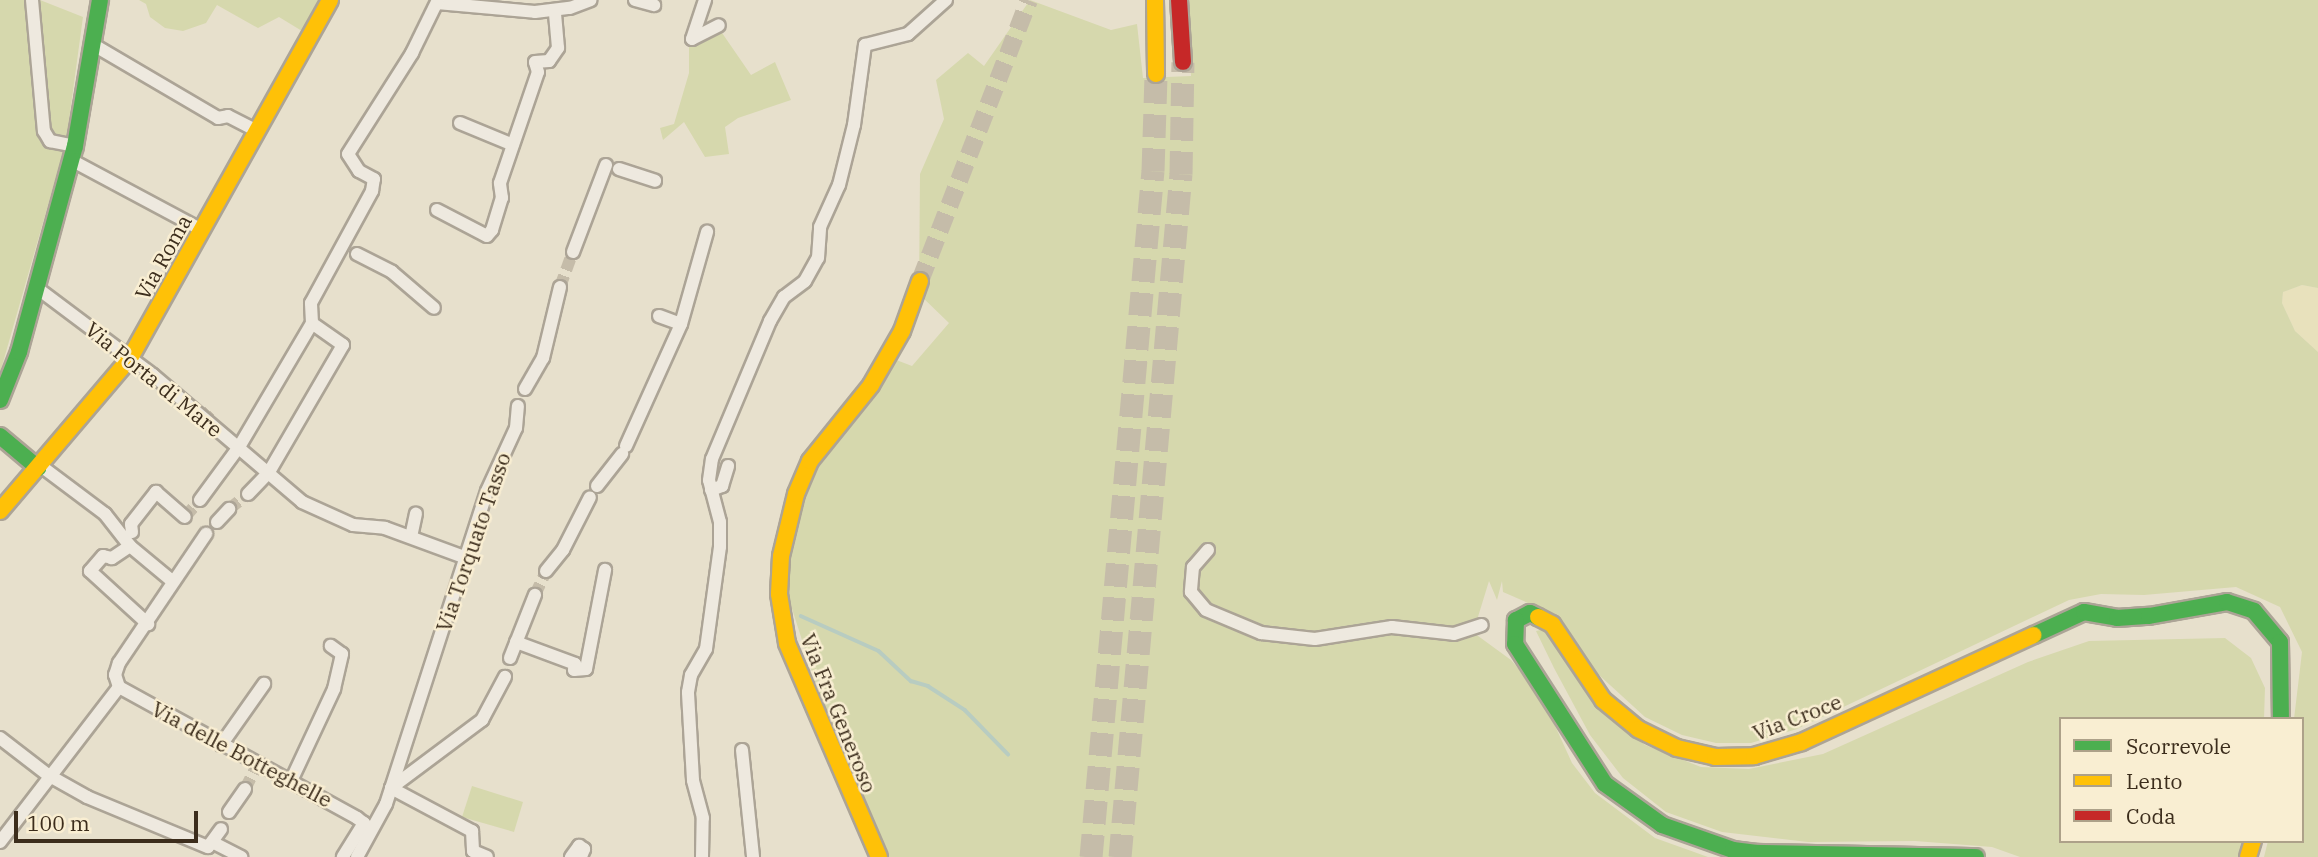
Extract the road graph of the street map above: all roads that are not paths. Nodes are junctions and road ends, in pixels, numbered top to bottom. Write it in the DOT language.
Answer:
graph roads {
  1 [pos="32,0"];
  2 [pos="100,0"];
  3 [pos="330,0"];
  4 [pos="591,0"];
  5 [pos="635,0"];
  6 [pos="705,0"];
  7 [pos="946,0"];
  8 [pos="1155,0"];
  9 [pos="1179,0"];
  10 [pos="437,2"];
  11 [pos="654,5"];
  12 [pos="555,10"];
  13 [pos="719,25"];
  14 [pos="92,44"];
  15 [pos="1182,62"];
  16 [pos="1156,74"];
  17 [pos="460,122"];
  18 [pos="256,130"];
  19 [pos="513,145"];
  20 [pos="73,153"];
  21 [pos="654,181"];
  22 [pos="437,209"];
  23 [pos="202,230"];
  24 [pos="707,232"];
  25 [pos="573,251"];
  26 [pos="358,254"];
  27 [pos="920,281"];
  28 [pos="561,287"];
  29 [pos="37,288"];
  30 [pos="434,307"];
  31 [pos="659,316"];
  32 [pos="312,323"];
  33 [pos="681,324"];
  34 [pos="130,358"];
  35 [pos="525,389"];
  36 [pos="0,400"];
  37 [pos="518,407"];
  38 [pos="0,436"];
  39 [pos="240,447"];
  40 [pos="728,466"];
  41 [pos="39,467"];
  42 [pos="270,472"];
  43 [pos="711,490"];
  44 [pos="248,494"];
  45 [pos="200,500"];
  46 [pos="229,509"];
  47 [pos="0,511"];
  48 [pos="416,514"];
  49 [pos="185,517"];
  50 [pos="217,522"];
  51 [pos="127,531"];
  52 [pos="206,534"];
  53 [pos="411,537"];
  54 [pos="145,538"];
  55 [pos="130,546"];
  56 [pos="1208,550"];
  57 [pos="464,557"];
  58 [pos="605,570"];
  59 [pos="546,571"];
  60 [pos="172,581"];
  61 [pos="536,595"];
  62 [pos="148,624"];
  63 [pos="1482,625"];
  64 [pos="516,642"];
  65 [pos="331,646"];
  66 [pos="510,658"];
  67 [pos="505,677"];
  68 [pos="264,684"];
  69 [pos="118,687"];
  70 [pos="2281,717"];
  71 [pos="0,738"];
  72 [pos="221,745"];
  73 [pos="742,750"];
  74 [pos="48,775"];
  75 [pos="291,781"];
  76 [pos="391,788"];
  77 [pos="245,789"];
  78 [pos="748,803"];
  79 [pos="229,812"];
  80 [pos="221,829"];
  81 [pos="0,842"];
  82 [pos="760,843"];
  83 [pos="209,845"];
  84 [pos="583,854"];
  85 [pos="349,855"];
  86 [pos="198,857"];
  87 [pos="241,857"];
  88 [pos="487,857"];
  89 [pos="571,857"];
  90 [pos="702,857"];
  91 [pos="753,857"];
  92 [pos="878,857"];
  93 [pos="1976,857"];
  1 -- 20 [label="street"];
  2 -- 14 [label="main road"];
  3 -- 18 [label="main road, Via Roma"];
  4 -- 12 [label="street"];
  5 -- 11 [label="street"];
  6 -- 13 [label="street"];
  7 -- 43 [label="street"];
  8 -- 16 [label="main road"];
  9 -- 15 [label="main road"];
  10 -- 12 [label="street"];
  10 -- 32 [label="street"];
  12 -- 19 [label="street"];
  14 -- 18 [label="street"];
  14 -- 20 [label="main road"];
  17 -- 19 [label="street"];
  18 -- 23 [label="main road, Via Roma"];
  19 -- 22 [label="street"];
  20 -- 23 [label="street"];
  20 -- 29 [label="main road"];
  21 -- 25 [label="street"];
  23 -- 34 [label="main road, Via Roma"];
  24 -- 33 [label="street"];
  26 -- 30 [label="street"];
  27 -- 92 [label="main road, Via Fra Generoso"];
  28 -- 35 [label="street"];
  29 -- 34 [label="street, Via Porta di Mare"];
  29 -- 36 [label="main road"];
  31 -- 33 [label="street"];
  32 -- 39 [label="street"];
  32 -- 42 [label="street"];
  33 -- 59 [label="street"];
  34 -- 39 [label="street, Via Porta di Mare"];
  34 -- 41 [label="main road, Via Roma"];
  37 -- 57 [label="street, Via Torquato Tasso"];
  38 -- 41 [label="main road"];
  39 -- 42 [label="street, Via Porta di Mare"];
  39 -- 45 [label="street"];
  40 -- 43 [label="street"];
  41 -- 47 [label="main road, Via Roma"];
  41 -- 51 [label="street"];
  42 -- 44 [label="street"];
  42 -- 53 [label="street, Via Porta di Mare"];
  43 -- 90 [label="street"];
  46 -- 50 [label="street"];
  48 -- 53 [label="street"];
  49 -- 51 [label="street"];
  51 -- 54 [label="street"];
  51 -- 55 [label="street"];
  52 -- 60 [label="street"];
  53 -- 57 [label="street, Via Porta di Mare"];
  55 -- 60 [label="street"];
  55 -- 62 [label="street"];
  56 -- 63 [label="street"];
  57 -- 76 [label="street, Via Torquato Tasso"];
  58 -- 64 [label="street"];
  60 -- 62 [label="street"];
  61 -- 64 [label="street"];
  62 -- 69 [label="street"];
  64 -- 66 [label="street"];
  65 -- 75 [label="street"];
  67 -- 76 [label="street"];
  68 -- 72 [label="street"];
  69 -- 72 [label="street, Via delle Botteghelle"];
  69 -- 74 [label="street"];
  70 -- 93 [label="main road, Via Croce"];
  71 -- 74 [label="street"];
  72 -- 75 [label="street, Via delle Botteghelle"];
  73 -- 78 [label="street"];
  74 -- 81 [label="street"];
  74 -- 83 [label="street"];
  75 -- 85 [label="street, Via delle Botteghelle"];
  76 -- 85 [label="street, Via Torquato Tasso"];
  76 -- 88 [label="street"];
  77 -- 79 [label="street"];
  78 -- 82 [label="street"];
  78 -- 91 [label="street"];
  80 -- 83 [label="street"];
  83 -- 86 [label="street"];
  83 -- 87 [label="street"];
  84 -- 89 [label="street"];
}
